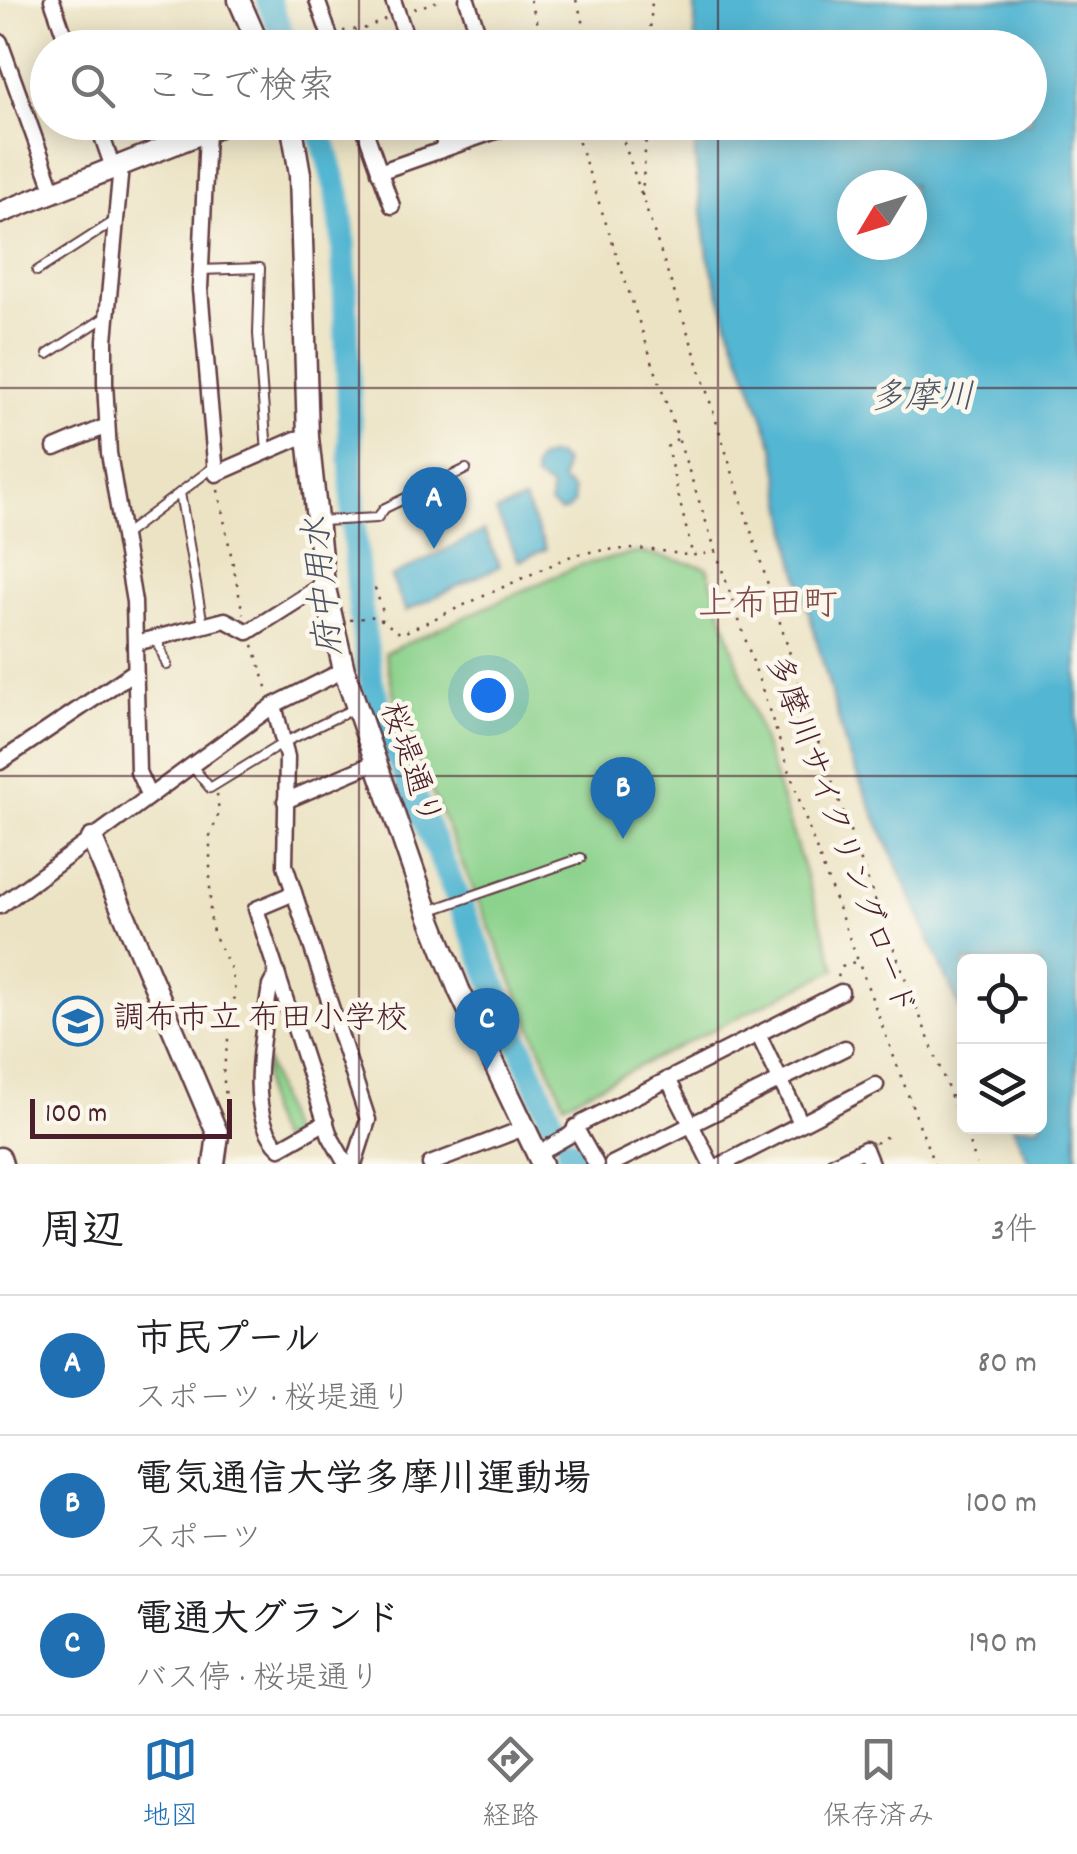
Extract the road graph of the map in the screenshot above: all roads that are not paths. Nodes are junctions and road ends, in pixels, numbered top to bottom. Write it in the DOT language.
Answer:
graph roads {
  1 [pos="52,0"];
  2 [pos="239,0"];
  3 [pos="317,0"];
  4 [pos="393,0"];
  5 [pos="467,0"];
  6 [pos="63,30"];
  7 [pos="252,30"];
  8 [pos="324,30"];
  9 [pos="404,30"];
  10 [pos="478,30"];
  11 [pos="0,42"];
  12 [pos="30,125"];
  13 [pos="35,140"];
  14 [pos="105,140"];
  15 [pos="186,140"];
  16 [pos="207,140"];
  17 [pos="294,140"];
  18 [pos="368,140"];
  19 [pos="443,140"];
  20 [pos="469,140"];
  21 [pos="446,148"];
  22 [pos="117,167"];
  23 [pos="380,172"];
  24 [pos="54,192"];
  25 [pos="392,206"];
  26 [pos="0,213"];
  27 [pos="118,219"];
  28 [pos="200,270"];
  29 [pos="37,271"];
  30 [pos="108,316"];
  31 [pos="48,354"];
  32 [pos="107,426"];
  33 [pos="308,437"];
  34 [pos="56,448"];
  35 [pos="267,452"];
  36 [pos="466,469"];
  37 [pos="215,470"];
  38 [pos="180,493"];
  39 [pos="317,521"];
  40 [pos="124,535"];
  41 [pos="324,584"];
  42 [pos="204,625"];
  43 [pos="156,637"];
  44 [pos="136,642"];
  45 [pos="167,665"];
  46 [pos="136,670"];
  47 [pos="344,670"];
  48 [pos="274,706"];
  49 [pos="356,708"];
  50 [pos="284,742"];
  51 [pos="0,762"];
  52 [pos="374,763"];
  53 [pos="191,765"];
  54 [pos="148,794"];
  55 [pos="285,800"];
  56 [pos="92,839"];
  57 [pos="581,858"];
  58 [pos="294,892"];
  59 [pos="0,906"];
  60 [pos="428,912"];
  61 [pos="277,974"];
  62 [pos="841,992"];
  63 [pos="758,1034"];
  64 [pos="844,1048"];
  65 [pos="668,1079"];
  66 [pos="781,1080"];
  67 [pos="876,1085"];
  68 [pos="326,1122"];
  69 [pos="802,1123"];
  70 [pos="690,1124"];
  71 [pos="574,1127"];
  72 [pos="524,1128"];
  73 [pos="539,1159"];
  74 [pos="214,1164"];
  75 [pos="346,1164"];
  76 [pos="354,1164"];
  77 [pos="430,1164"];
  78 [pos="596,1164"];
  79 [pos="612,1164"];
  80 [pos="711,1164"];
  81 [pos="723,1164"];
  82 [pos="834,1164"];
  83 [pos="871,1164"];
  1 -- 6 [label="street"];
  2 -- 7 [label="street"];
  3 -- 8 [label="street"];
  4 -- 9 [label="street"];
  5 -- 10 [label="street"];
  11 -- 12 [label="street"];
  13 -- 24 [label="street"];
  14 -- 22 [label="street"];
  15 -- 22 [label="street"];
  16 -- 28 [label="street"];
  17 -- 33 [label="street, 桜堤通り"];
  18 -- 23 [label="street"];
  19 -- 21 [label="street"];
  20 -- 21 [label="street"];
  21 -- 23 [label="street"];
  22 -- 24 [label="street"];
  22 -- 27 [label="street"];
  23 -- 25 [label="street"];
  24 -- 26 [label="street"];
  27 -- 29 [label="lane"];
  27 -- 30 [label="street"];
  28 -- 35 [label="lane"];
  28 -- 37 [label="street"];
  30 -- 31 [label="lane"];
  30 -- 32 [label="street"];
  32 -- 34 [label="street"];
  32 -- 40 [label="street"];
  33 -- 35 [label="street"];
  33 -- 39 [label="street, 桜堤通り"];
  35 -- 37 [label="street"];
  36 -- 39 [label="lane"];
  37 -- 38 [label="lane"];
  38 -- 40 [label="lane"];
  38 -- 42 [label="lane"];
  39 -- 41 [label="street, 桜堤通り"];
  40 -- 44 [label="street"];
  41 -- 42 [label="street"];
  41 -- 47 [label="street, 桜堤通り"];
  42 -- 43 [label="street"];
  43 -- 44 [label="street"];
  43 -- 45 [label="lane"];
  44 -- 46 [label="street"];
  46 -- 51 [label="street"];
  46 -- 54 [label="street"];
  47 -- 48 [label="street"];
  47 -- 49 [label="street, 桜堤通り"];
  48 -- 50 [label="street"];
  48 -- 53 [label="street"];
  49 -- 50 [label="lane"];
  49 -- 52 [label="street, 桜堤通り"];
  50 -- 53 [label="lane"];
  50 -- 55 [label="street"];
  52 -- 55 [label="street"];
  52 -- 60 [label="street, 桜堤通り"];
  53 -- 54 [label="street"];
  54 -- 56 [label="street"];
  55 -- 58 [label="street"];
  56 -- 59 [label="street"];
  56 -- 74 [label="street"];
  57 -- 60 [label="lane"];
  58 -- 61 [label="street"];
  58 -- 76 [label="street"];
  60 -- 72 [label="street, 桜堤通り"];
  61 -- 68 [label="street"];
  61 -- 68 [label="street"];
  62 -- 63 [label="street"];
  63 -- 65 [label="street"];
  63 -- 66 [label="street"];
  64 -- 66 [label="street"];
  65 -- 70 [label="street"];
  65 -- 71 [label="street"];
  66 -- 69 [label="street"];
  66 -- 70 [label="street"];
  67 -- 69 [label="street"];
  68 -- 75 [label="street"];
  69 -- 81 [label="street"];
  70 -- 79 [label="street"];
  70 -- 80 [label="street"];
  71 -- 73 [label="street"];
  71 -- 78 [label="street"];
  72 -- 73 [label="street, 桜堤通り"];
  72 -- 77 [label="street"];
  82 -- 83 [label="street"];
}
